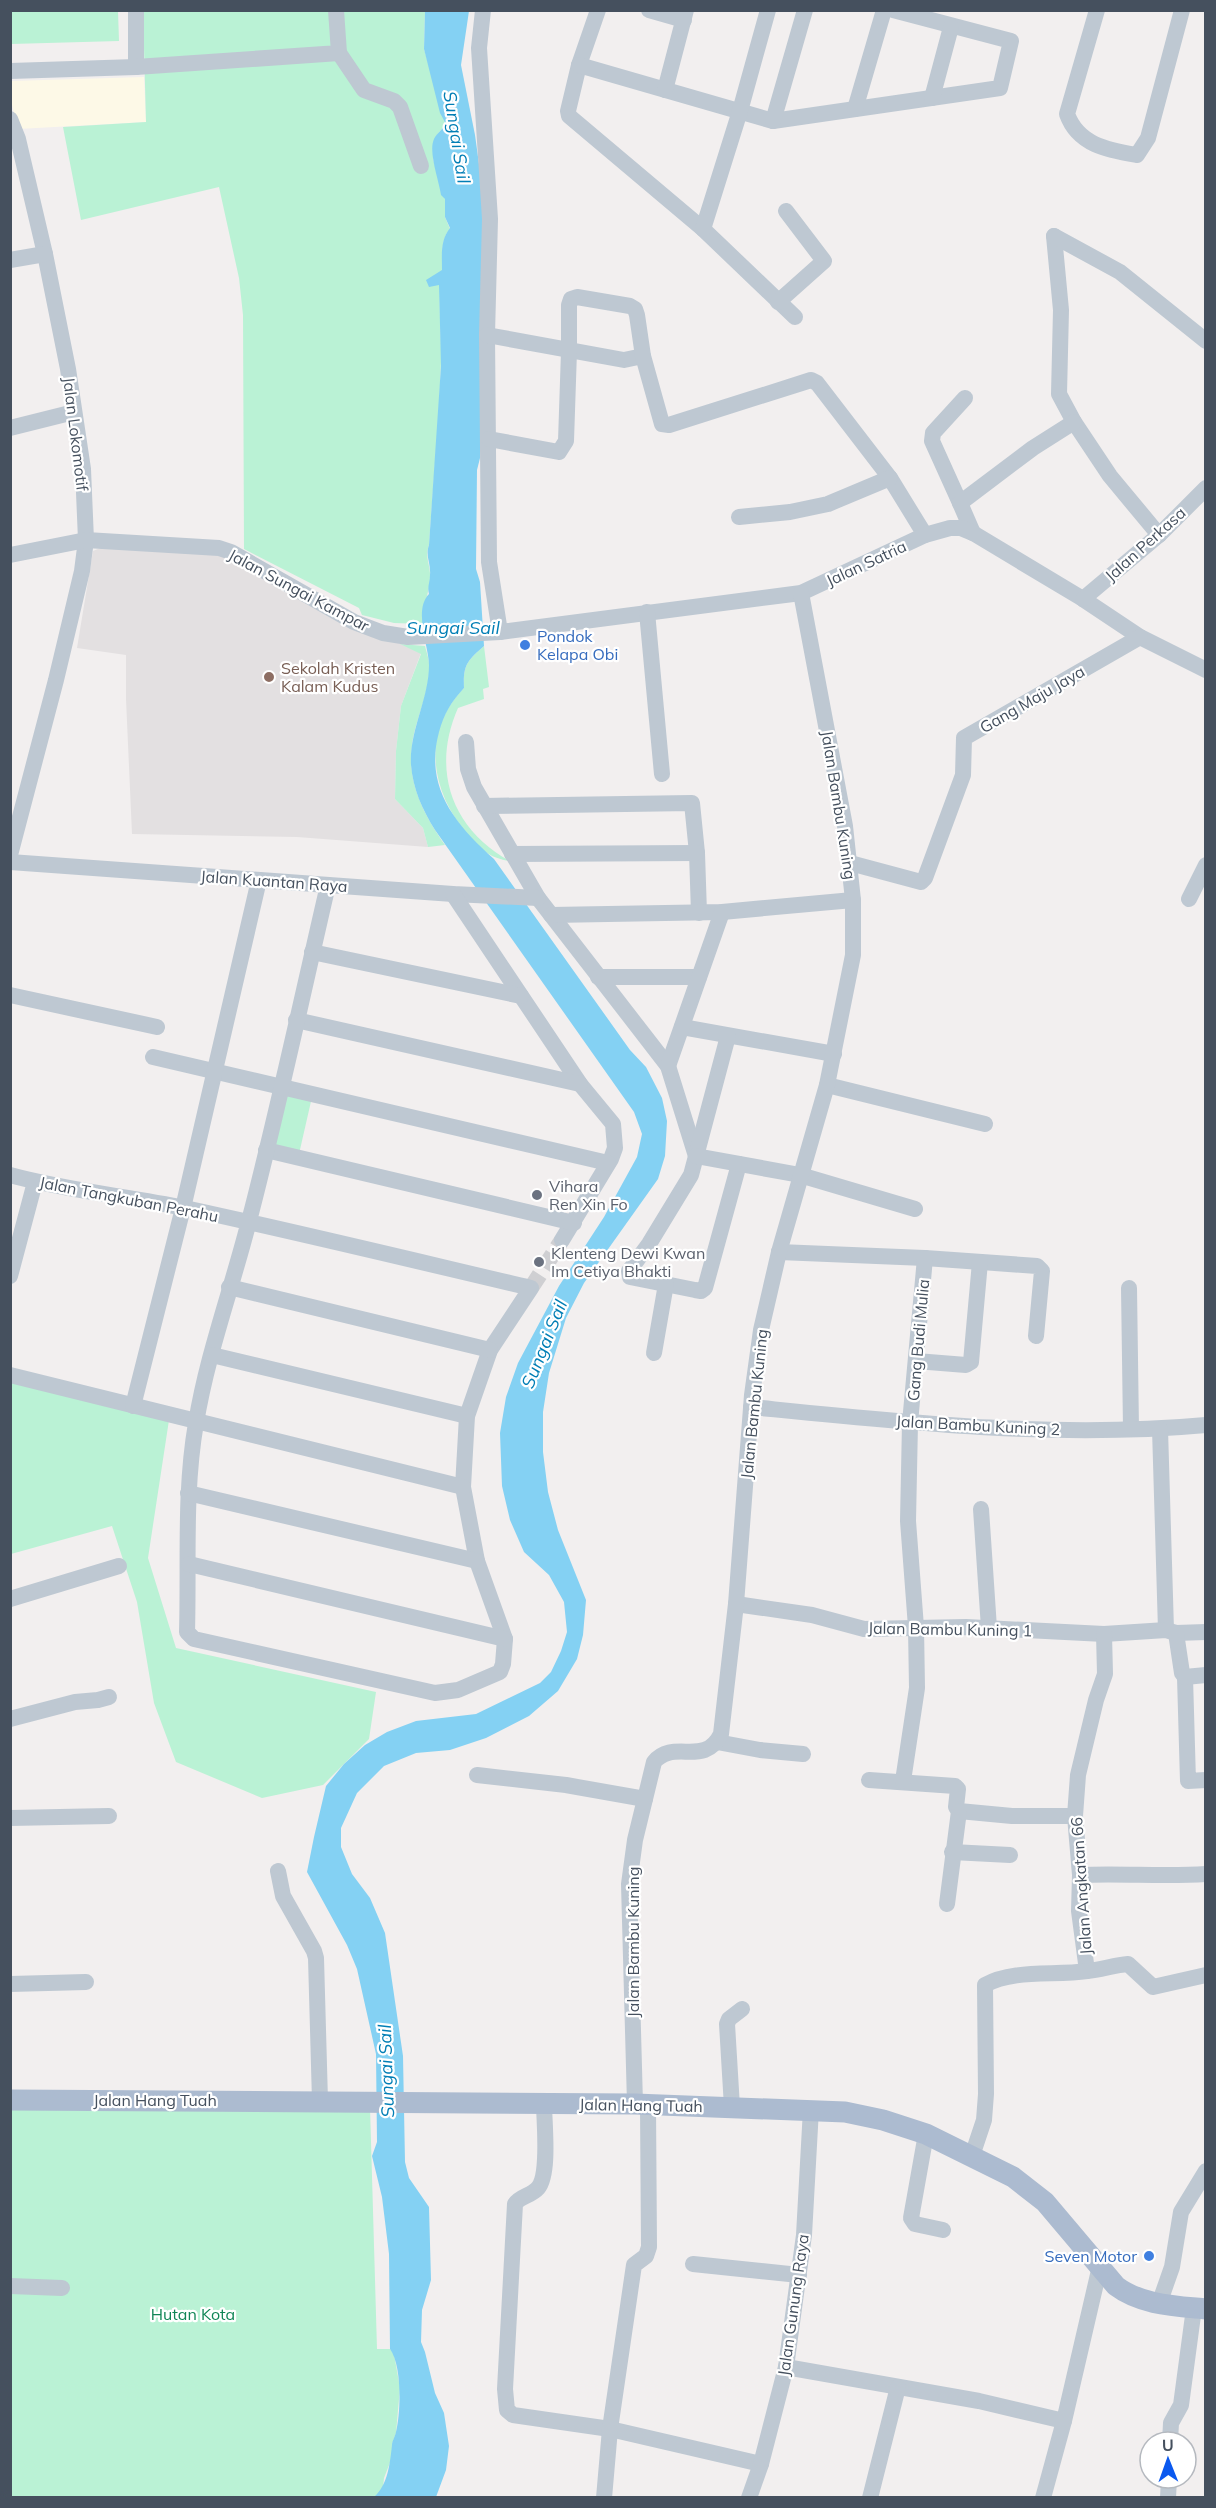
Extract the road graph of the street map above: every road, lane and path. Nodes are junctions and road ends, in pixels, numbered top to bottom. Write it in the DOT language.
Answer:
graph roads {
  1 [pos="136,10"];
  2 [pos="336,10"];
  3 [pos="483,10"];
  4 [pos="598,10"];
  5 [pos="649,10"];
  6 [pos="768,10"];
  7 [pos="805,10"];
  8 [pos="884,10"];
  9 [pos="893,10"];
  10 [pos="1097,10"];
  11 [pos="1182,10"];
  12 [pos="685,15"];
  13 [pos="951,27"];
  14 [pos="339,53"];
  15 [pos="579,65"];
  16 [pos="136,67"];
  17 [pos="10,71"];
  18 [pos="665,90"];
  19 [pos="932,98"];
  20 [pos="855,109"];
  21 [pos="740,111"];
  22 [pos="10,119"];
  23 [pos="773,121"];
  24 [pos="421,166"];
  25 [pos="786,211"];
  26 [pos="703,229"];
  27 [pos="45,254"];
  28 [pos="10,260"];
  29 [pos="778,302"];
  30 [pos="795,317"];
  31 [pos="487,335"];
  32 [pos="1206,341"];
  33 [pos="569,351"];
  34 [pos="643,356"];
  35 [pos="965,398"];
  36 [pos="74,412"];
  37 [pos="1074,422"];
  38 [pos="10,428"];
  39 [pos="489,439"];
  40 [pos="890,478"];
  41 [pos="1206,488"];
  42 [pos="960,503"];
  43 [pos="739,517"];
  44 [pos="973,532"];
  45 [pos="925,535"];
  46 [pos="1159,535"];
  47 [pos="86,540"];
  48 [pos="10,555"];
  49 [pos="801,593"];
  50 [pos="1083,599"];
  51 [pos="647,612"];
  52 [pos="495,632"];
  53 [pos="1140,637"];
  54 [pos="1206,670"];
  55 [pos="466,742"];
  56 [pos="662,774"];
  57 [pos="484,806"];
  58 [pos="697,853"];
  59 [pos="512,854"];
  60 [pos="10,855"];
  61 [pos="10,862"];
  62 [pos="850,863"];
  63 [pos="1206,865"];
  64 [pos="259,880"];
  65 [pos="328,885"];
  66 [pos="453,894"];
  67 [pos="534,898"];
  68 [pos="1189,899"];
  69 [pos="853,900"];
  70 [pos="722,912"];
  71 [pos="699,913"];
  72 [pos="551,915"];
  73 [pos="312,952"];
  74 [pos="598,977"];
  75 [pos="699,977"];
  76 [pos="10,995"];
  77 [pos="521,996"];
  78 [pos="296,1020"];
  79 [pos="157,1027"];
  80 [pos="682,1027"];
  81 [pos="728,1036"];
  82 [pos="834,1054"];
  83 [pos="153,1057"];
  84 [pos="668,1066"];
  85 [pos="215,1071"];
  86 [pos="580,1084"];
  87 [pos="827,1085"];
  88 [pos="281,1087"];
  89 [pos="985,1124"];
  90 [pos="266,1150"];
  91 [pos="696,1156"];
  92 [pos="608,1163"];
  93 [pos="739,1164"];
  94 [pos="10,1175"];
  95 [pos="800,1175"];
  96 [pos="35,1182"];
  97 [pos="183,1208"];
  98 [pos="915,1209"];
  99 [pos="249,1222"];
  100 [pos="574,1223"];
  101 [pos="562,1240"];
  102 [pos="779,1252"];
  103 [pos="925,1258"];
  104 [pos="980,1262"];
  105 [pos="10,1276"];
  106 [pos="666,1284"];
  107 [pos="229,1287"];
  108 [pos="1128,1288"];
  109 [pos="1036,1336"];
  110 [pos="490,1350"];
  111 [pos="654,1353"];
  112 [pos="212,1355"];
  113 [pos="916,1361"];
  114 [pos="10,1375"];
  115 [pos="133,1406"];
  116 [pos="751,1407"];
  117 [pos="467,1416"];
  118 [pos="196,1422"];
  119 [pos="910,1423"];
  120 [pos="1206,1425"];
  121 [pos="1131,1429"];
  122 [pos="1160,1429"];
  123 [pos="463,1487"];
  124 [pos="188,1493"];
  125 [pos="981,1509"];
  126 [pos="477,1561"];
  127 [pos="189,1564"];
  128 [pos="119,1566"];
  129 [pos="10,1599"];
  130 [pos="736,1604"];
  131 [pos="916,1627"];
  132 [pos="989,1628"];
  133 [pos="1171,1631"];
  134 [pos="1206,1632"];
  135 [pos="1104,1634"];
  136 [pos="506,1639"];
  137 [pos="1206,1675"];
  138 [pos="1185,1677"];
  139 [pos="109,1697"];
  140 [pos="10,1719"];
  141 [pos="717,1742"];
  142 [pos="803,1754"];
  143 [pos="477,1775"];
  144 [pos="869,1780"];
  145 [pos="1206,1780"];
  146 [pos="903,1781"];
  147 [pos="645,1799"];
  148 [pos="959,1811"];
  149 [pos="109,1816"];
  150 [pos="1075,1816"];
  151 [pos="10,1818"];
  152 [pos="952,1852"];
  153 [pos="1010,1855"];
  154 [pos="278,1871"];
  155 [pos="1206,1874"];
  156 [pos="1080,1875"];
  157 [pos="947,1904"];
  158 [pos="1087,1971"];
  159 [pos="1206,1975"];
  160 [pos="86,1982"];
  161 [pos="10,1984"];
  162 [pos="742,2009"];
  163 [pos="10,2100"];
  164 [pos="320,2101"];
  165 [pos="544,2103"];
  166 [pos="641,2105"];
  167 [pos="732,2107"];
  168 [pos="811,2109"];
  169 [pos="926,2134"];
  170 [pos="972,2156"];
  171 [pos="1206,2171"];
  172 [pos="943,2230"];
  173 [pos="693,2264"];
  174 [pos="1100,2266"];
  175 [pos="799,2275"];
  176 [pos="10,2286"];
  177 [pos="62,2288"];
  178 [pos="1159,2304"];
  179 [pos="1200,2309"];
  180 [pos="786,2367"];
  181 [pos="898,2387"];
  182 [pos="1064,2421"];
  183 [pos="610,2429"];
  184 [pos="1171,2430"];
  185 [pos="761,2464"];
  186 [pos="604,2498"];
  187 [pos="749,2498"];
  188 [pos="870,2498"];
  189 [pos="1042,2498"];
  1 -- 16 [label="street"];
  2 -- 14 [label="street"];
  3 -- 31 [label="street"];
  4 -- 15 [label="street"];
  5 -- 12 [label="street"];
  6 -- 21 [label="street"];
  7 -- 23 [label="street"];
  8 -- 20 [label="street"];
  9 -- 13 [label="street"];
  10 -- 11 [label="street"];
  12 -- 18 [label="street"];
  13 -- 19 [label="street"];
  13 -- 19 [label="street"];
  14 -- 16 [label="street"];
  14 -- 24 [label="street"];
  15 -- 18 [label="street"];
  15 -- 26 [label="street"];
  16 -- 17 [label="street"];
  18 -- 21 [label="street"];
  19 -- 20 [label="street"];
  20 -- 23 [label="street"];
  21 -- 23 [label="street"];
  21 -- 26 [label="street"];
  22 -- 27 [label="street, Jalan Lokomotif"];
  25 -- 29 [label="street"];
  26 -- 29 [label="street"];
  27 -- 28 [label="street"];
  27 -- 36 [label="street, Jalan Lokomotif"];
  29 -- 30 [label="street"];
  31 -- 33 [label="street"];
  31 -- 39 [label="street"];
  32 -- 37 [label="street"];
  33 -- 34 [label="street"];
  33 -- 34 [label="street"];
  33 -- 39 [label="street"];
  34 -- 40 [label="street"];
  35 -- 42 [label="street"];
  36 -- 38 [label="street"];
  36 -- 47 [label="street, Jalan Lokomotif"];
  37 -- 42 [label="street"];
  37 -- 46 [label="street"];
  39 -- 52 [label="street"];
  40 -- 43 [label="street"];
  40 -- 45 [label="street"];
  41 -- 46 [label="street, Jalan Perkasa"];
  42 -- 44 [label="street"];
  44 -- 45 [label="street, Jalan Satria"];
  44 -- 50 [label="street, Jalan Satria"];
  45 -- 49 [label="street, Jalan Satria"];
  46 -- 50 [label="street, Jalan Perkasa"];
  47 -- 48 [label="street, Jalan Sungai Kampar"];
  47 -- 52 [label="street, Jalan Sungai Kampar"];
  47 -- 60 [label="street, Jalan Lokomotif"];
  49 -- 51 [label="street, Jalan Satria"];
  49 -- 62 [label="street, Jalan Bambu Kuning"];
  50 -- 53 [label="street, Jalan Satria"];
  51 -- 52 [label="street, Jalan Satria"];
  51 -- 56 [label="street"];
  53 -- 54 [label="street, Jalan Satria"];
  53 -- 62 [label="street, Gang Maju Jaya"];
  55 -- 57 [label="street"];
  57 -- 58 [label="street"];
  57 -- 59 [label="street"];
  58 -- 59 [label="street"];
  58 -- 71 [label="street"];
  59 -- 67 [label="street"];
  61 -- 64 [label="street, Jalan Kuantan Raya"];
  62 -- 69 [label="street, Jalan Bambu Kuning"];
  63 -- 68 [label="street"];
  64 -- 65 [label="street, Jalan Kuantan Raya"];
  64 -- 85 [label="street"];
  65 -- 66 [label="street, Jalan Kuantan Raya"];
  65 -- 73 [label="street"];
  66 -- 67 [label="street, Jalan Kuantan Raya"];
  66 -- 77 [label="street"];
  67 -- 72 [label="street"];
  69 -- 70 [label="street"];
  69 -- 82 [label="street, Jalan Bambu Kuning"];
  70 -- 71 [label="street"];
  70 -- 75 [label="street"];
  71 -- 72 [label="street"];
  72 -- 74 [label="street"];
  73 -- 77 [label="street"];
  73 -- 78 [label="street"];
  74 -- 75 [label="street"];
  74 -- 84 [label="street"];
  75 -- 80 [label="street"];
  76 -- 79 [label="street"];
  77 -- 86 [label="street"];
  78 -- 86 [label="street"];
  78 -- 88 [label="street"];
  80 -- 81 [label="street"];
  80 -- 84 [label="street"];
  81 -- 82 [label="street"];
  81 -- 91 [label="street"];
  82 -- 87 [label="street, Jalan Bambu Kuning"];
  83 -- 85 [label="street"];
  84 -- 91 [label="street"];
  85 -- 88 [label="street"];
  85 -- 97 [label="street"];
  86 -- 92 [label="street"];
  87 -- 89 [label="street"];
  87 -- 95 [label="street, Jalan Bambu Kuning"];
  88 -- 90 [label="street"];
  88 -- 92 [label="street"];
  90 -- 99 [label="street"];
  90 -- 100 [label="street"];
  91 -- 93 [label="street"];
  91 -- 106 [label="street"];
  92 -- 100 [label="street"];
  93 -- 95 [label="street"];
  93 -- 106 [label="street"];
  94 -- 96 [label="street, Jalan Tangkuban Perahu"];
  95 -- 98 [label="street"];
  95 -- 102 [label="street, Jalan Bambu Kuning"];
  96 -- 97 [label="street, Jalan Tangkuban Perahu"];
  96 -- 105 [label="street"];
  97 -- 99 [label="street, Jalan Tangkuban Perahu"];
  97 -- 115 [label="street"];
  99 -- 107 [label="street"];
  99 -- 110 [label="street, Jalan Tangkuban Perahu"];
  100 -- 101 [label="street"];
  102 -- 103 [label="street"];
  102 -- 116 [label="street, Jalan Bambu Kuning"];
  103 -- 104 [label="street"];
  103 -- 113 [label="street, Gang Budi Mulia"];
  104 -- 109 [label="street"];
  104 -- 113 [label="street"];
  106 -- 111 [label="street"];
  107 -- 110 [label="street"];
  107 -- 112 [label="street"];
  108 -- 121 [label="street"];
  110 -- 117 [label="street"];
  112 -- 117 [label="street"];
  112 -- 118 [label="street"];
  113 -- 119 [label="street, Gang Budi Mulia"];
  114 -- 115 [label="street"];
  115 -- 118 [label="street"];
  116 -- 119 [label="street, Jalan Bambu Kuning 2"];
  116 -- 130 [label="street, Jalan Bambu Kuning"];
  117 -- 123 [label="street"];
  118 -- 123 [label="street"];
  118 -- 124 [label="street"];
  119 -- 121 [label="street, Jalan Bambu Kuning 2"];
  119 -- 131 [label="street, Gang Budi Mulia"];
  120 -- 122 [label="street, Jalan Bambu Kuning 2"];
  121 -- 122 [label="street, Jalan Bambu Kuning 2"];
  122 -- 133 [label="street"];
  123 -- 126 [label="street"];
  124 -- 126 [label="street"];
  124 -- 127 [label="street"];
  125 -- 132 [label="street"];
  126 -- 136 [label="street"];
  127 -- 136 [label="street"];
  127 -- 136 [label="street"];
  128 -- 129 [label="street"];
  130 -- 131 [label="street, Jalan Bambu Kuning 1"];
  130 -- 141 [label="street, Jalan Bambu Kuning"];
  131 -- 132 [label="street, Jalan Bambu Kuning 1"];
  131 -- 146 [label="street, Gang Budi Mulia"];
  132 -- 135 [label="street, Jalan Bambu Kuning 1"];
  133 -- 134 [label="street, Jalan Bambu Kuning 1"];
  133 -- 135 [label="street, Jalan Bambu Kuning 1"];
  133 -- 138 [label="street"];
  135 -- 150 [label="street, Jalan Angkatan 66"];
  137 -- 138 [label="street"];
  138 -- 145 [label="street"];
  139 -- 140 [label="street"];
  141 -- 142 [label="street"];
  141 -- 147 [label="street, Jalan Bambu Kuning"];
  143 -- 147 [label="street"];
  144 -- 146 [label="street"];
  146 -- 148 [label="street"];
  147 -- 166 [label="street, Jalan Bambu Kuning"];
  148 -- 150 [label="street"];
  148 -- 152 [label="street"];
  149 -- 151 [label="street"];
  150 -- 156 [label="street, Jalan Angkatan 66"];
  152 -- 153 [label="street"];
  152 -- 157 [label="street"];
  154 -- 164 [label="street"];
  155 -- 156 [label="street"];
  156 -- 158 [label="street, Jalan Angkatan 66"];
  158 -- 159 [label="street"];
  158 -- 170 [label="street, Jalan Angkatan 66"];
  160 -- 161 [label="street"];
  162 -- 167 [label="street"];
  163 -- 164 [label="main road, Jalan Hang Tuah"];
  164 -- 165 [label="main road, Jalan Hang Tuah"];
  165 -- 166 [label="main road, Jalan Hang Tuah"];
  165 -- 183 [label="street"];
  166 -- 167 [label="main road, Jalan Hang Tuah"];
  166 -- 183 [label="street, Jalan Bambu Kuning"];
  167 -- 168 [label="main road, Jalan Hang Tuah"];
  168 -- 169 [label="main road, Jalan Hang Tuah"];
  168 -- 175 [label="street, Jalan Gunung Raya"];
  169 -- 170 [label="main road, Jalan Hang Tuah"];
  169 -- 172 [label="street"];
  170 -- 174 [label="main road, Jalan Hang Tuah"];
  171 -- 178 [label="street"];
  173 -- 175 [label="street"];
  174 -- 178 [label="main road, Jalan Hang Tuah"];
  174 -- 182 [label="street"];
  175 -- 180 [label="street, Jalan Gunung Raya"];
  176 -- 177 [label="street"];
  178 -- 179 [label="main road, Jalan Hang Tuah"];
  179 -- 184 [label="street"];
  180 -- 181 [label="street"];
  180 -- 185 [label="street, Jalan Gunung Raya"];
  181 -- 182 [label="street"];
  181 -- 188 [label="street"];
  182 -- 189 [label="street"];
  183 -- 185 [label="street"];
  183 -- 186 [label="street, Jalan Bambu Kuning"];
  185 -- 187 [label="street, Jalan Gunung Raya"];
}
